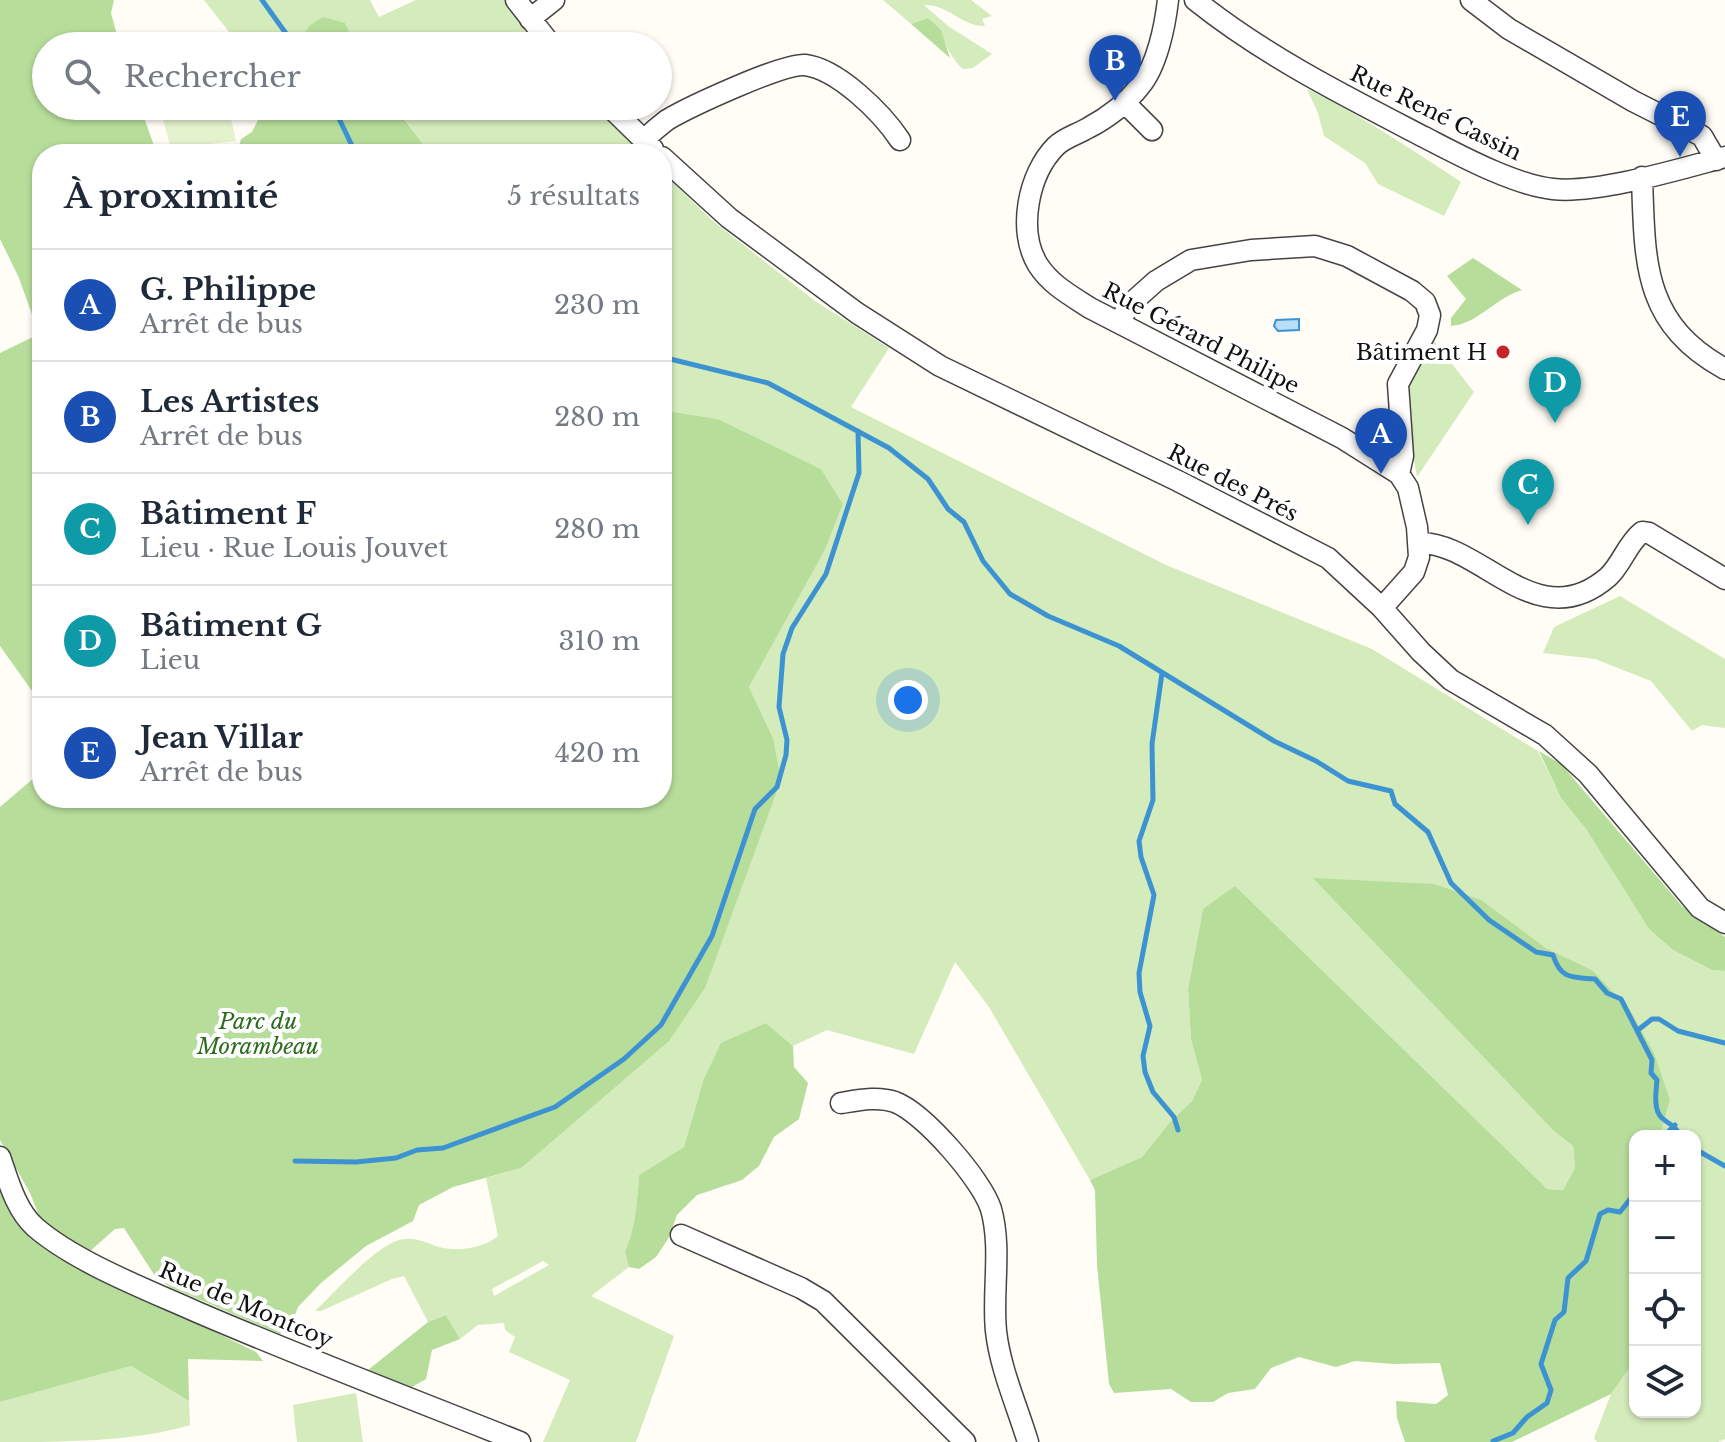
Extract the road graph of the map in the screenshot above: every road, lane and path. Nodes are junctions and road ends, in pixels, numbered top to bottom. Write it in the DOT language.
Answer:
graph roads {
  1 [pos="516,0"];
  2 [pos="554,0"];
  3 [pos="1168,0"];
  4 [pos="1195,0"];
  5 [pos="1471,0"];
  6 [pos="530,19"];
  7 [pos="541,32"];
  8 [pos="1125,103"];
  9 [pos="672,118"];
  10 [pos="624,120"];
  11 [pos="667,120"];
  12 [pos="1152,130"];
  13 [pos="900,140"];
  14 [pos="649,144"];
  15 [pos="657,144"];
  16 [pos="1720,158"];
  17 [pos="672,166"];
  18 [pos="1642,177"];
  19 [pos="1120,323"];
  20 [pos="1725,369"];
  21 [pos="1399,474"];
  22 [pos="1418,543"];
  23 [pos="1725,579"];
  24 [pos="1382,608"];
  25 [pos="1725,923"];
  26 [pos="841,1103"];
  27 [pos="0,1157"];
  28 [pos="681,1235"];
  29 [pos="520,1442"];
  30 [pos="965,1442"];
  31 [pos="1028,1442"];
  1 -- 6 [label="street"];
  2 -- 6 [label="street"];
  3 -- 8 [label="street, Rue Gérard Philipe"];
  4 -- 18 [label="street, Rue René Cassin"];
  5 -- 16 [label="street"];
  6 -- 7 [label="street"];
  8 -- 12 [label="street"];
  8 -- 19 [label="street, Rue Gérard Philipe"];
  9 -- 13 [label="street"];
  10 -- 14 [label="street, Rue des Prés"];
  11 -- 15 [label="street"];
  16 -- 18 [label="street, Rue René Cassin"];
  17 -- 24 [label="street, Rue des Prés"];
  18 -- 20 [label="street"];
  19 -- 21 [label="street, Rue Gérard Philipe"];
  19 -- 21 [label="street"];
  21 -- 22 [label="street"];
  22 -- 23 [label="street"];
  22 -- 24 [label="street"];
  24 -- 25 [label="street, Rue des Prés"];
  26 -- 31 [label="street"];
  27 -- 29 [label="street, Rue de Montcoy"];
  28 -- 30 [label="street"];
}
